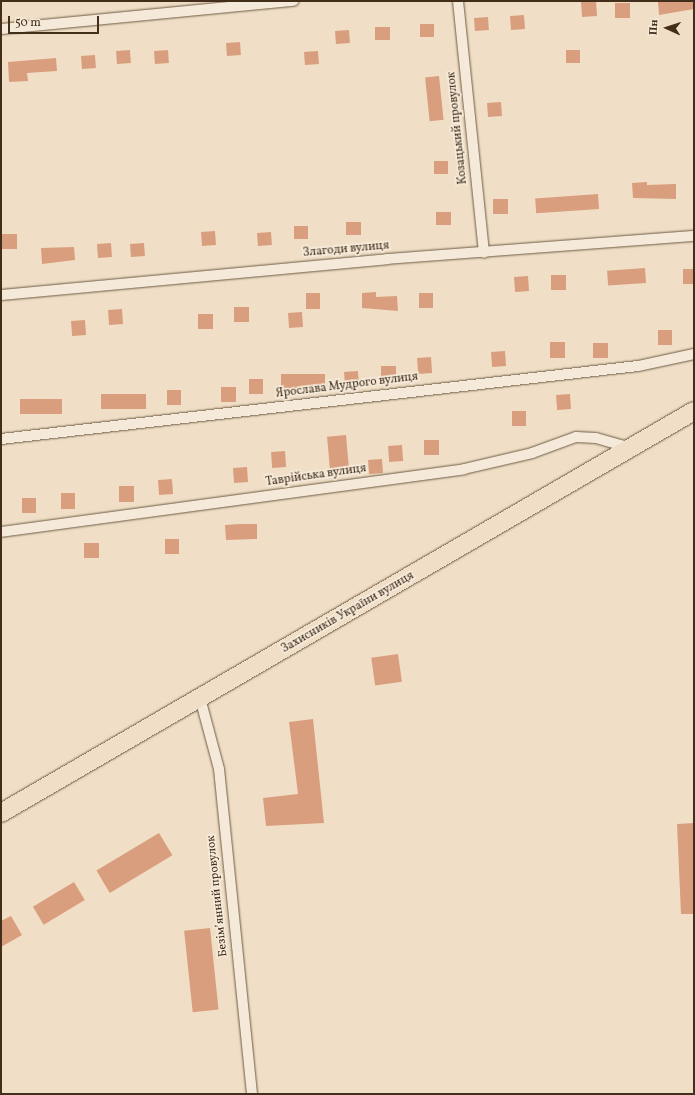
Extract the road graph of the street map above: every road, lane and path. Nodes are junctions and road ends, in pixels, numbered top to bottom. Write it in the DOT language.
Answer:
graph roads {
  1 [pos="294,1"];
  2 [pos="458,1"];
  3 [pos="1,29"];
  4 [pos="694,236"];
  5 [pos="484,253"];
  6 [pos="1,295"];
  7 [pos="694,354"];
  8 [pos="694,411"];
  9 [pos="1,439"];
  10 [pos="631,448"];
  11 [pos="1,532"];
  12 [pos="200,698"];
  13 [pos="1,813"];
  14 [pos="252,1094"];
  1 -- 3 [label="street"];
  2 -- 5 [label="street, Козацький провулок"];
  4 -- 5 [label="street, Злагоди вулиця"];
  5 -- 6 [label="street, Злагоди вулиця"];
  7 -- 9 [label="street, Ярослава Мудрого вулиця"];
  8 -- 10 [label="highway, Захисників України вулиця"];
  10 -- 11 [label="street, Таврійська вулиця"];
  10 -- 12 [label="highway, Захисників України вулиця"];
  12 -- 13 [label="highway, Захисників України вулиця"];
  12 -- 14 [label="street, Безімʼянний провулок"];
}
